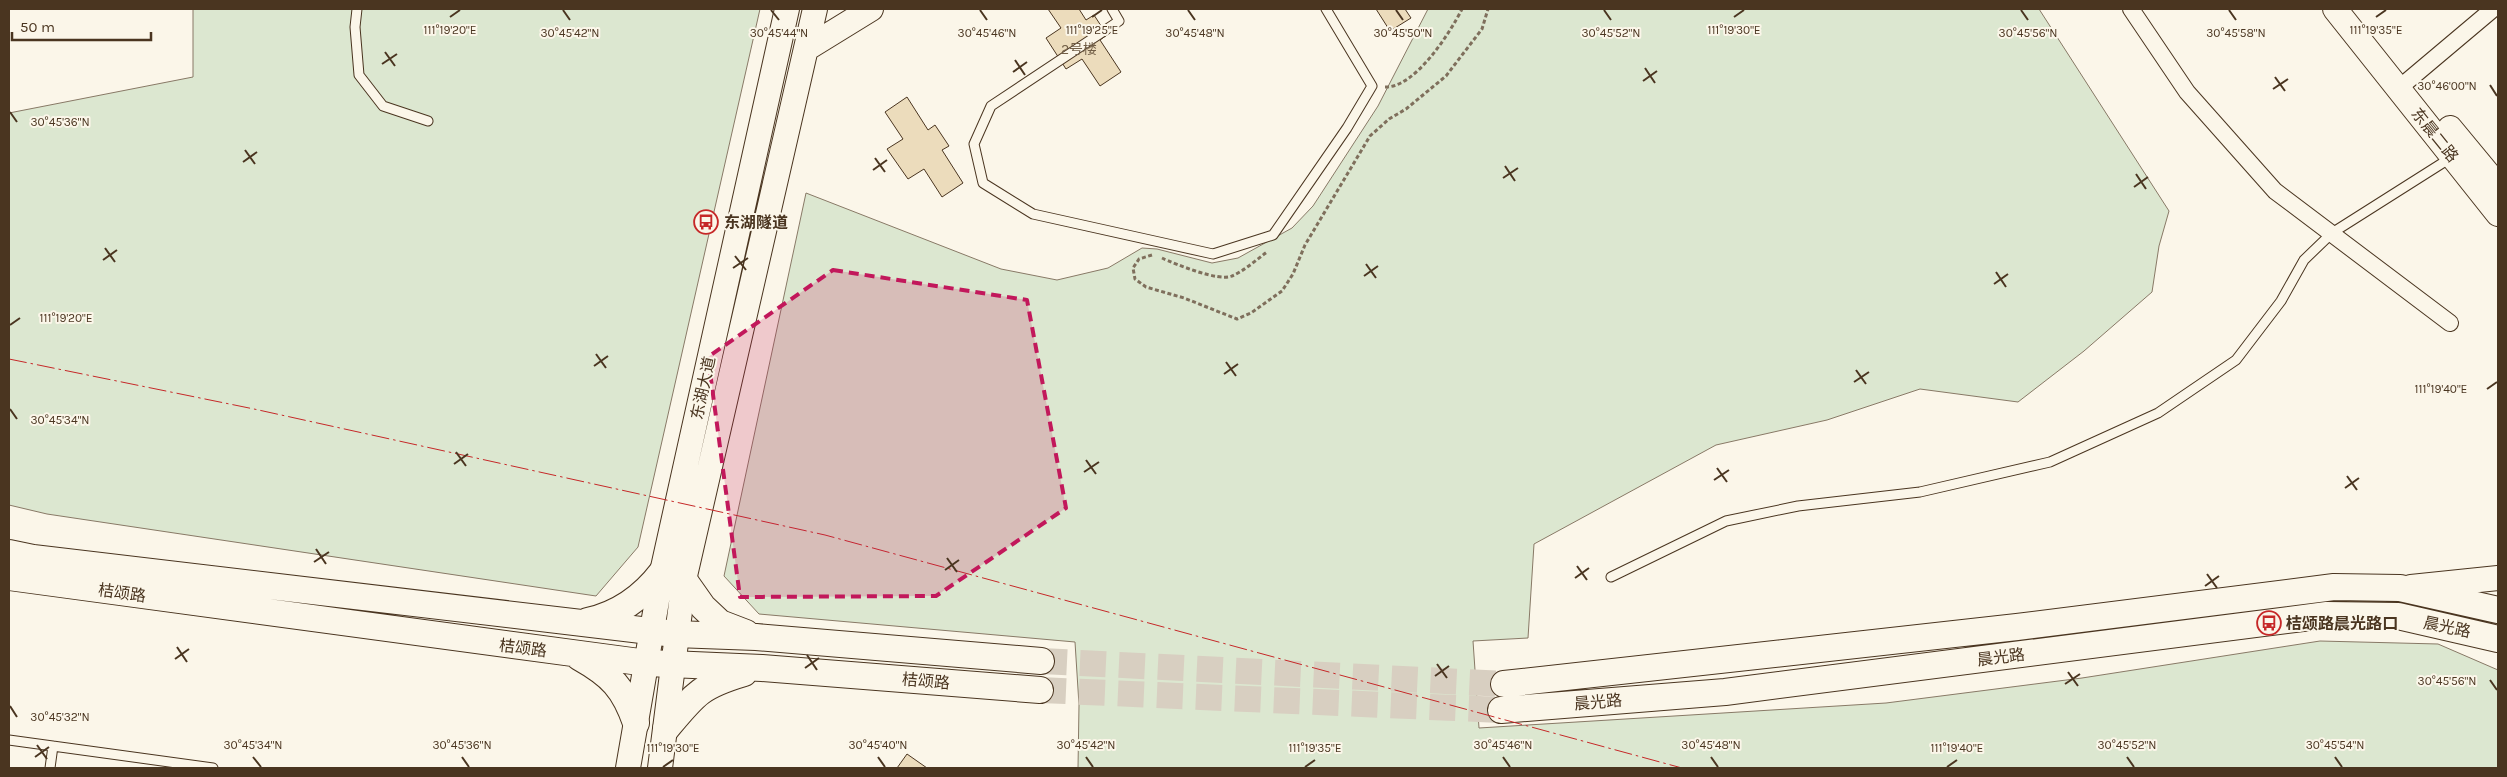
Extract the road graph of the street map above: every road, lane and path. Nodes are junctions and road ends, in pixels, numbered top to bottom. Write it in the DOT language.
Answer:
graph roads {
  1 [pos="357,9"];
  2 [pos="787,9"];
  3 [pos="815,9"];
  4 [pos="871,9"];
  5 [pos="1112,9"];
  6 [pos="1326,9"];
  7 [pos="1462,9"];
  8 [pos="2131,9"];
  9 [pos="2335,9"];
  10 [pos="2349,9"];
  11 [pos="2493,9"];
  12 [pos="806,49"];
  13 [pos="2403,84"];
  14 [pos="1372,86"];
  15 [pos="428,121"];
  16 [pos="2452,156"];
  17 [pos="2498,186"];
  18 [pos="2498,214"];
  19 [pos="2332,233"];
  20 [pos="2450,323"];
  21 [pos="9,553"];
  22 [pos="673,576"];
  23 [pos="9,577"];
  24 [pos="1611,577"];
  25 [pos="2498,578"];
  26 [pos="2400,588"];
  27 [pos="2498,610"];
  28 [pos="578,623"];
  29 [pos="664,632"];
  30 [pos="756,637"];
  31 [pos="2498,639"];
  32 [pos="574,654"];
  33 [pos="1041,661"];
  34 [pos="647,663"];
  35 [pos="674,666"];
  36 [pos="762,668"];
  37 [pos="1504,684"];
  38 [pos="1040,690"];
  39 [pos="1501,710"];
  40 [pos="636,723"];
  41 [pos="666,729"];
  42 [pos="9,740"];
  43 [pos="53,746"];
  44 [pos="50,768"];
  45 [pos="214,768"];
  46 [pos="628,768"];
  47 [pos="660,768"];
  1 -- 15 [label="lane"];
  2 -- 22 [label="main road, 东湖大道"];
  3 -- 12 [label="main road, 东湖大道"];
  4 -- 12 [label="main road"];
  5 -- 14 [label="lane"];
  6 -- 14 [label="lane"];
  7 -- 14 [label="path"];
  8 -- 19 [label="street"];
  9 -- 13 [label="main road, 东晨二路"];
  10 -- 13 [label="main road, 东晨二路"];
  11 -- 13 [label="street"];
  12 -- 22 [label="main road, 东湖大道"];
  13 -- 16 [label="main road, 东晨二路"];
  13 -- 17 [label="main road, 东晨二路"];
  16 -- 18 [label="main road, 东晨二路"];
  16 -- 19 [label="lane"];
  19 -- 20 [label="street"];
  19 -- 24 [label="lane"];
  21 -- 28 [label="main road, 桔颂路"];
  22 -- 28 [label="main road"];
  22 -- 29 [label="main road, 东湖大道"];
  22 -- 30 [label="main road"];
  23 -- 32 [label="main road, 桔颂路"];
  25 -- 26 [label="main road"];
  26 -- 27 [label="main road, 晨光路"];
  26 -- 37 [label="main road, 晨光路"];
  28 -- 29 [label="main road, 桔颂路"];
  29 -- 30 [label="main road, 桔颂路"];
  29 -- 34 [label="main road, 东湖大道"];
  29 -- 35 [label="main road, 东湖大道"];
  30 -- 33 [label="main road, 桔颂路"];
  31 -- 39 [label="main road, 晨光路"];
  32 -- 34 [label="main road, 桔颂路"];
  32 -- 40 [label="main road"];
  34 -- 35 [label="main road, 桔颂路"];
  34 -- 40 [label="main road, 东湖大道"];
  35 -- 36 [label="main road, 桔颂路"];
  35 -- 41 [label="main road, 东湖大道"];
  36 -- 38 [label="main road, 桔颂路"];
  36 -- 41 [label="main road"];
  40 -- 46 [label="main road, 东湖大道"];
  41 -- 47 [label="main road, 东湖大道"];
  42 -- 43 [label="lane"];
  43 -- 44 [label="lane"];
  43 -- 45 [label="lane"];
}
